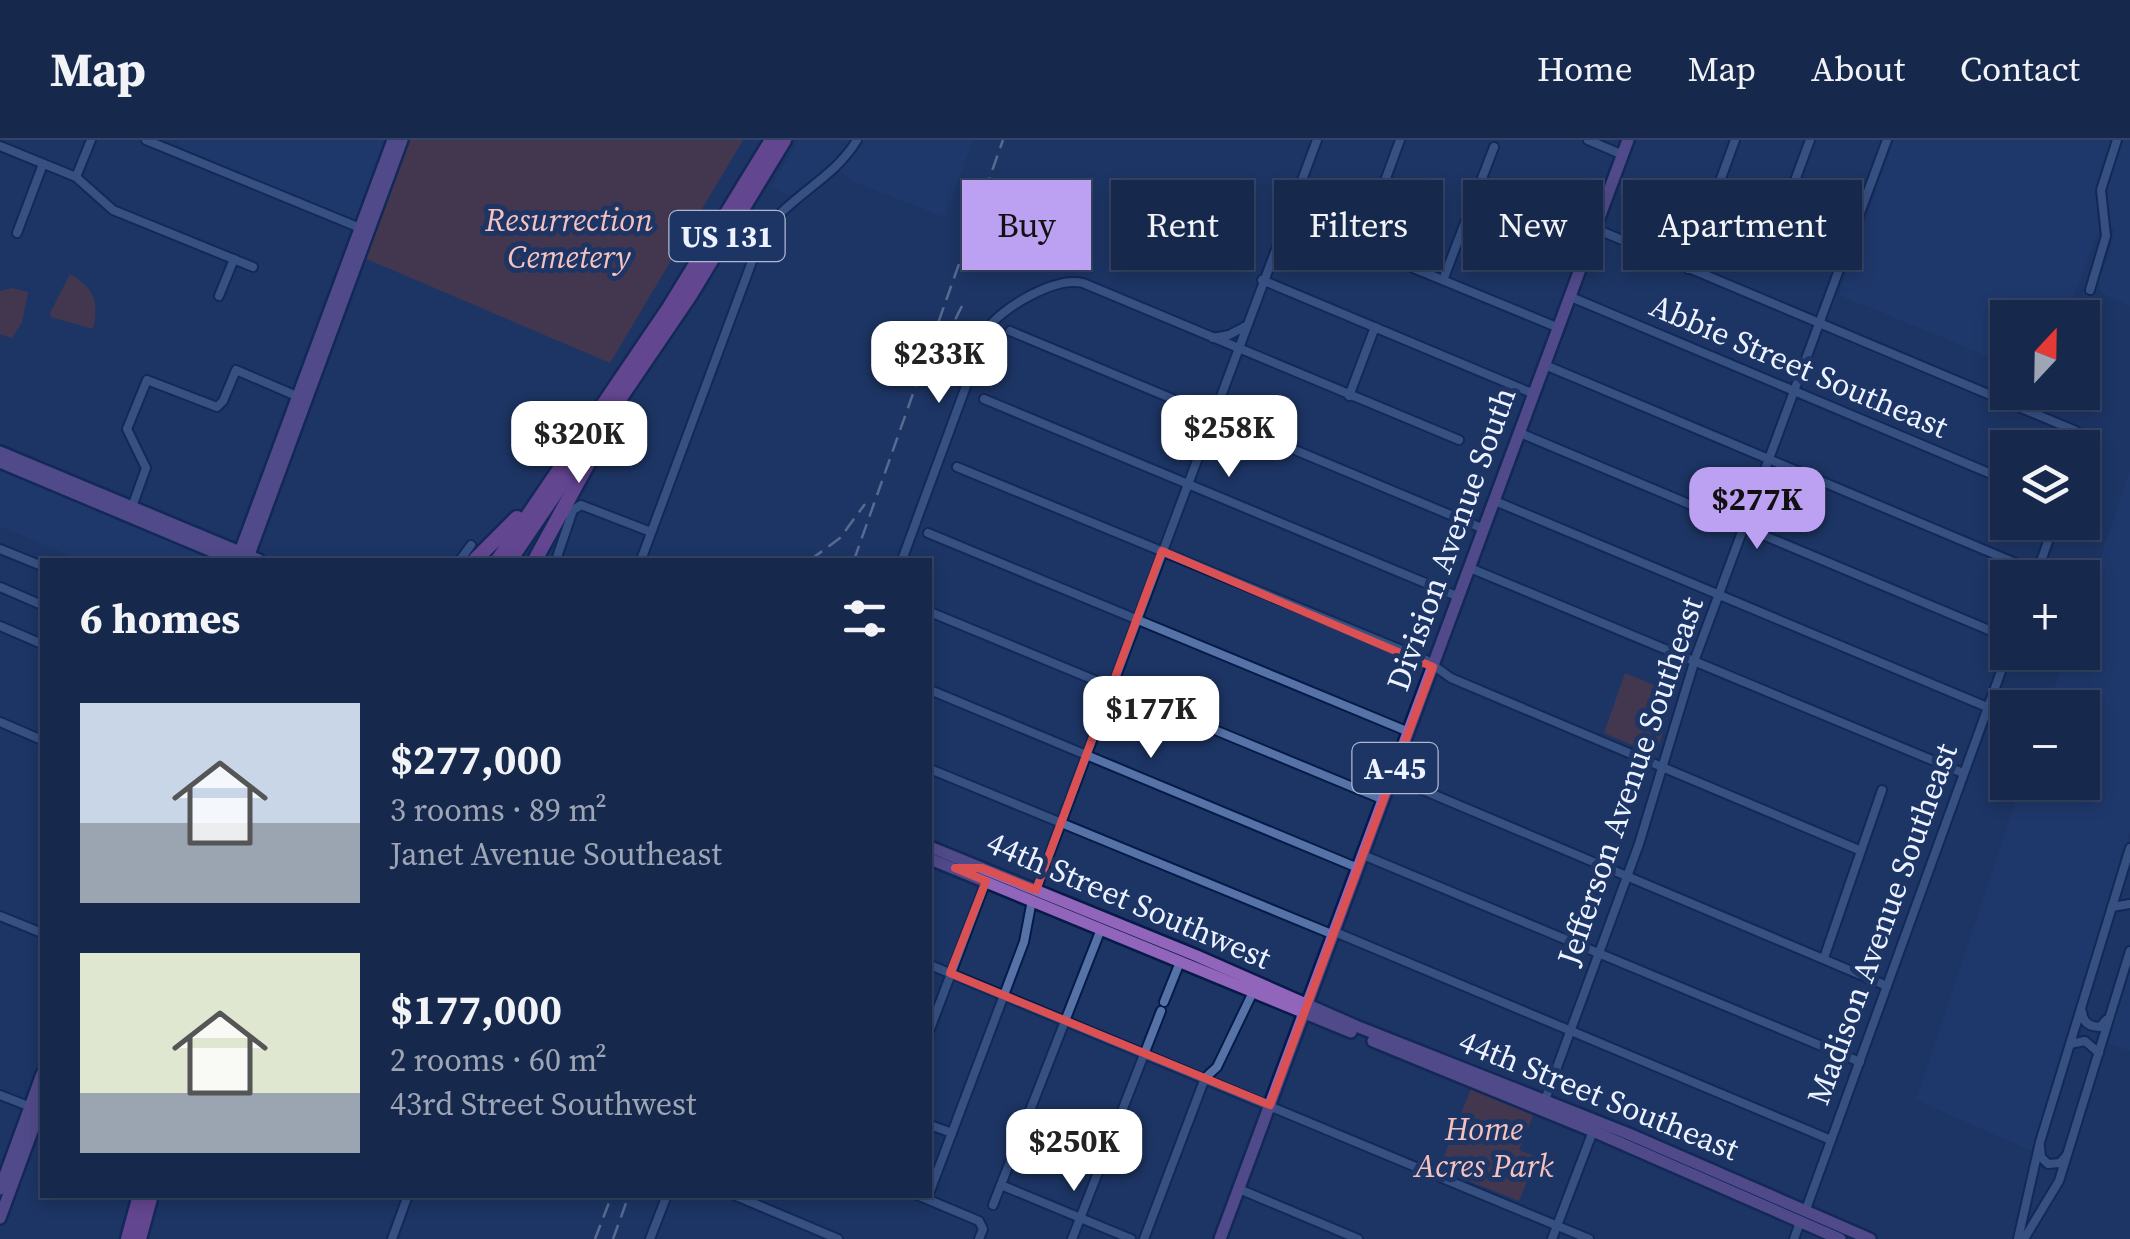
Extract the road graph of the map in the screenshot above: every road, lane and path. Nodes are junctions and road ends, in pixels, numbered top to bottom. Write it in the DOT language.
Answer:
graph roads {
  1 [pos="90,140"];
  2 [pos="146,140"];
  3 [pos="176,140"];
  4 [pos="393,140"];
  5 [pos="402,140"];
  6 [pos="772,140"];
  7 [pos="784,140"];
  8 [pos="857,140"];
  9 [pos="1316,140"];
  10 [pos="1400,140"];
  11 [pos="1588,140"];
  12 [pos="1628,140"];
  13 [pos="1734,140"];
  14 [pos="1810,140"];
  15 [pos="1887,140"];
  16 [pos="2117,140"];
  17 [pos="0,146"];
  18 [pos="1494,146"];
  19 [pos="172,151"];
  20 [pos="1623,155"];
  21 [pos="43,164"];
  22 [pos="76,177"];
  23 [pos="1301,180"];
  24 [pos="1385,180"];
  25 [pos="1720,180"];
  26 [pos="1795,180"];
  27 [pos="1603,210"];
  28 [pos="365,230"];
  29 [pos="17,233"];
  30 [pos="1274,249"];
  31 [pos="234,259"];
  32 [pos="253,266"];
  33 [pos="1418,270"];
  34 [pos="1580,270"];
  35 [pos="1690,270"];
  36 [pos="1262,280"];
  37 [pos="1442,280"];
  38 [pos="2090,290"];
  39 [pos="219,296"];
  40 [pos="1570,296"];
  41 [pos="1820,323"];
  42 [pos="1246,326"];
  43 [pos="1375,327"];
  44 [pos="1559,328"];
  45 [pos="666,330"];
  46 [pos="1010,331"];
  47 [pos="1211,338"];
  48 [pos="1238,349"];
  49 [pos="636,356"];
  50 [pos="1546,366"];
  51 [pos="1794,391"];
  52 [pos="1534,394"];
  53 [pos="1350,396"];
  54 [pos="302,398"];
  55 [pos="984,399"];
  56 [pos="1212,416"];
  57 [pos="2067,430"];
  58 [pos="1520,433"];
  59 [pos="1458,440"];
  60 [pos="0,452"];
  61 [pos="1770,459"];
  62 [pos="0,462"];
  63 [pos="957,466"];
  64 [pos="1990,474"];
  65 [pos="1187,483"];
  66 [pos="1495,501"];
  67 [pos="130,512"];
  68 [pos="1744,526"];
  69 [pos="1484,529"];
  70 [pos="651,532"];
  71 [pos="928,533"];
  72 [pos="0,549"];
  73 [pos="1162,552"];
  74 [pos="473,553"];
  75 [pos="244,558"];
  76 [pos="499,558"];
  77 [pos="511,558"];
  78 [pos="535,558"];
  79 [pos="557,558"];
  80 [pos="642,558"];
  81 [pos="903,558"];
  82 [pos="2002,560"];
  83 [pos="40,565"];
  84 [pos="1470,568"];
  85 [pos="0,587"];
  86 [pos="1719,594"];
  87 [pos="1459,597"];
  88 [pos="40,604"];
  89 [pos="932,613"];
  90 [pos="1136,620"];
  91 [pos="0,626"];
  92 [pos="1990,630"];
  93 [pos="40,643"];
  94 [pos="1694,662"];
  95 [pos="1433,667"];
  96 [pos="2001,670"];
  97 [pos="1111,686"];
  98 [pos="932,691"];
  99 [pos="1987,707"];
  100 [pos="0,722"];
  101 [pos="1409,732"];
  102 [pos="40,739"];
  103 [pos="1086,755"];
  104 [pos="1661,766"];
  105 [pos="932,770"];
  106 [pos="1963,774"];
  107 [pos="1392,777"];
  108 [pos="1882,790"];
  109 [pos="1384,800"];
  110 [pos="1061,823"];
  111 [pos="2130,848"];
  112 [pos="1859,850"];
  113 [pos="932,858"];
  114 [pos="932,858"];
  115 [pos="1360,861"];
  116 [pos="984,874"];
  117 [pos="2122,875"];
  118 [pos="1628,876"];
  119 [pos="2130,886"];
  120 [pos="1034,895"];
  121 [pos="2130,904"];
  122 [pos="2112,907"];
  123 [pos="0,916"];
  124 [pos="1101,929"];
  125 [pos="40,933"];
  126 [pos="1334,933"];
  127 [pos="1144,934"];
  128 [pos="1127,940"];
  129 [pos="1164,943"];
  130 [pos="1153,950"];
  131 [pos="2130,951"];
  132 [pos="1598,954"];
  133 [pos="1196,956"];
  134 [pos="1824,958"];
  135 [pos="1180,962"];
  136 [pos="932,966"];
  137 [pos="950,973"];
  138 [pos="1888,986"];
  139 [pos="1253,992"];
  140 [pos="1002,995"];
  141 [pos="1305,1008"];
  142 [pos="2081,1008"];
  143 [pos="2112,1012"];
  144 [pos="1064,1021"];
  145 [pos="932,1023"];
  146 [pos="1570,1031"];
  147 [pos="2070,1044"];
  148 [pos="1145,1053"];
  149 [pos="2098,1053"];
  150 [pos="1860,1062"];
  151 [pos="1205,1078"];
  152 [pos="0,1095"];
  153 [pos="1545,1100"];
  154 [pos="1270,1104"];
  155 [pos="38,1107"];
  156 [pos="1586,1116"];
  157 [pos="1572,1123"];
  158 [pos="932,1125"];
  159 [pos="1607,1125"];
  160 [pos="1592,1131"];
  161 [pos="952,1133"];
  162 [pos="1831,1140"];
  163 [pos="2040,1142"];
  164 [pos="2068,1153"];
  165 [pos="18,1154"];
  166 [pos="1000,1185"];
  167 [pos="932,1187"];
  168 [pos="0,1189"];
  169 [pos="1239,1189"];
  170 [pos="932,1197"];
  171 [pos="139,1198"];
  172 [pos="150,1198"];
  173 [pos="407,1198"];
  174 [pos="666,1198"];
  175 [pos="741,1198"];
  176 [pos="993,1205"];
  177 [pos="1080,1216"];
  178 [pos="1798,1217"];
  179 [pos="0,1218"];
  180 [pos="2034,1224"];
  181 [pos="2021,1225"];
  182 [pos="1556,1226"];
  183 [pos="128,1239"];
  184 [pos="138,1239"];
  185 [pos="392,1239"];
  186 [pos="650,1239"];
  187 [pos="838,1239"];
  188 [pos="979,1239"];
  189 [pos="1072,1239"];
  190 [pos="1132,1239"];
  191 [pos="1144,1239"];
  192 [pos="1220,1239"];
  193 [pos="1358,1239"];
  194 [pos="1552,1239"];
  195 [pos="1589,1239"];
  196 [pos="1794,1239"];
  197 [pos="1840,1239"];
  198 [pos="1870,1239"];
  199 [pos="2021,1239"];
  1 -- 22 [label="street"];
  2 -- 19 [label="street"];
  3 -- 19 [label="street"];
  4 -- 28 [label="main road"];
  5 -- 28 [label="main road"];
  6 -- 49 [label="highway, US 131"];
  7 -- 45 [label="highway, US 131"];
  8 -- 70 [label="street"];
  9 -- 23 [label="street"];
  10 -- 24 [label="street"];
  11 -- 20 [label="street"];
  12 -- 20 [label="main road, Division Avenue South / A-45"];
  13 -- 25 [label="street"];
  14 -- 26 [label="street"];
  15 -- 41 [label="street, Jefferson Avenue Southeast"];
  16 -- 38 [label="street"];
  17 -- 21 [label="street"];
  18 -- 37 [label="street"];
  19 -- 28 [label="street"];
  20 -- 27 [label="main road, Division Avenue South / A-45"];
  21 -- 22 [label="street"];
  21 -- 29 [label="street"];
  22 -- 31 [label="street"];
  28 -- 54 [label="main road"];
  30 -- 36 [label="street"];
  31 -- 32 [label="street"];
  31 -- 39 [label="street"];
  33 -- 37 [label="street"];
  34 -- 40 [label="main road, Division Avenue South / A-45"];
  35 -- 41 [label="street"];
  36 -- 42 [label="street"];
  36 -- 43 [label="street"];
  37 -- 44 [label="street"];
  40 -- 44 [label="main road, Division Avenue South / A-45"];
  40 -- 51 [label="street, Abbie Street Southeast"];
  41 -- 51 [label="street, Jefferson Avenue Southeast"];
  41 -- 57 [label="street"];
  42 -- 47 [label="street"];
  42 -- 48 [label="street"];
  43 -- 52 [label="street"];
  43 -- 53 [label="street"];
  44 -- 50 [label="main road, Division Avenue South / A-45"];
  45 -- 77 [label="highway, US 131"];
  45 -- 78 [label="highway"];
  46 -- 56 [label="street"];
  47 -- 48 [label="street"];
  47 -- 81 [label="street"];
  48 -- 53 [label="street"];
  48 -- 56 [label="street"];
  49 -- 74 [label="highway"];
  49 -- 76 [label="highway, US 131"];
  50 -- 52 [label="main road, Division Avenue South / A-45"];
  50 -- 61 [label="street"];
  51 -- 61 [label="street, Jefferson Avenue Southeast"];
  51 -- 64 [label="street, Abbie Street Southeast"];
  52 -- 58 [label="main road, Division Avenue South / A-45"];
  53 -- 59 [label="street"];
  54 -- 67 [label="street"];
  54 -- 75 [label="main road"];
  55 -- 65 [label="street"];
  56 -- 65 [label="street"];
  56 -- 69 [label="street"];
  58 -- 66 [label="main road, Division Avenue South / A-45"];
  58 -- 68 [label="street"];
  60 -- 67 [label="main road"];
  61 -- 68 [label="street, Jefferson Avenue Southeast"];
  61 -- 82 [label="street"];
  62 -- 67 [label="main road"];
  63 -- 73 [label="street"];
  65 -- 73 [label="street"];
  65 -- 87 [label="street"];
  66 -- 69 [label="main road, Division Avenue South / A-45"];
  66 -- 86 [label="street"];
  67 -- 75 [label="main road"];
  68 -- 86 [label="street, Jefferson Avenue Southeast"];
  68 -- 92 [label="street"];
  69 -- 84 [label="main road, Division Avenue South / A-45"];
  70 -- 79 [label="street"];
  70 -- 80 [label="street"];
  71 -- 90 [label="street"];
  72 -- 83 [label="street"];
  73 -- 90 [label="street"];
  73 -- 95 [label="street"];
  84 -- 87 [label="main road, Division Avenue South / A-45"];
  84 -- 94 [label="street"];
  85 -- 88 [label="street"];
  86 -- 94 [label="street, Jefferson Avenue Southeast"];
  86 -- 99 [label="street"];
  87 -- 95 [label="main road, Division Avenue South / A-45"];
  89 -- 97 [label="street"];
  90 -- 97 [label="street"];
  90 -- 101 [label="street"];
  91 -- 93 [label="street"];
  94 -- 104 [label="street, Jefferson Avenue Southeast"];
  94 -- 106 [label="street"];
  95 -- 101 [label="main road, Division Avenue South / A-45"];
  95 -- 104 [label="street"];
  96 -- 99 [label="street, Madison Avenue Southeast"];
  97 -- 103 [label="street"];
  97 -- 109 [label="street"];
  98 -- 103 [label="street"];
  99 -- 106 [label="street, Madison Avenue Southeast"];
  100 -- 102 [label="street"];
  101 -- 107 [label="main road, Division Avenue South / A-45"];
  103 -- 110 [label="street"];
  103 -- 115 [label="street"];
  104 -- 112 [label="street"];
  104 -- 118 [label="street, Jefferson Avenue Southeast"];
  105 -- 110 [label="street"];
  106 -- 138 [label="street, Madison Avenue Southeast"];
  107 -- 109 [label="main road, Division Avenue South / A-45"];
  107 -- 118 [label="street"];
  108 -- 112 [label="street"];
  109 -- 115 [label="main road, Division Avenue South / A-45"];
  110 -- 120 [label="street"];
  110 -- 126 [label="street"];
  111 -- 117 [label="street"];
  112 -- 134 [label="street"];
  113 -- 116 [label="main road, 44th Street Southwest"];
  114 -- 116 [label="main road, 44th Street Southwest"];
  115 -- 126 [label="main road, Division Avenue South / A-45"];
  115 -- 132 [label="street"];
  116 -- 120 [label="main road, 44th Street Southwest"];
  116 -- 137 [label="street"];
  117 -- 119 [label="street"];
  117 -- 122 [label="street"];
  118 -- 132 [label="street, Jefferson Avenue Southeast"];
  118 -- 134 [label="street"];
  120 -- 124 [label="main road, 44th Street Southwest"];
  120 -- 127 [label="main road, 44th Street Southwest"];
  120 -- 140 [label="street"];
  121 -- 122 [label="street"];
  122 -- 142 [label="street"];
  123 -- 125 [label="street"];
  124 -- 128 [label="main road, 44th Street Southwest"];
  124 -- 144 [label="street"];
  126 -- 141 [label="main road, Division Avenue South / A-45"];
  126 -- 146 [label="street"];
  127 -- 128 [label="main road"];
  127 -- 129 [label="main road, 44th Street Southwest"];
  128 -- 130 [label="main road, 44th Street Southwest"];
  129 -- 130 [label="main road"];
  129 -- 133 [label="main road, 44th Street Southwest"];
  130 -- 135 [label="main road, 44th Street Southwest"];
  131 -- 143 [label="street"];
  132 -- 146 [label="street, Jefferson Avenue Southeast"];
  132 -- 150 [label="street"];
  133 -- 135 [label="main road"];
  133 -- 141 [label="main road, 44th Street Southwest"];
  134 -- 138 [label="street"];
  135 -- 139 [label="main road, 44th Street Southwest"];
  135 -- 148 [label="street"];
  136 -- 137 [label="street"];
  137 -- 140 [label="street"];
  137 -- 145 [label="street"];
  138 -- 150 [label="street, Madison Avenue Southeast"];
  139 -- 141 [label="main road, 44th Street Southwest"];
  139 -- 151 [label="street"];
  140 -- 144 [label="street"];
  140 -- 161 [label="street"];
  141 -- 153 [label="main road, 44th Street Southeast"];
  141 -- 154 [label="main road, Division Avenue South / A-45"];
  141 -- 157 [label="main road, 44th Street Southeast"];
  142 -- 143 [label="street"];
  142 -- 147 [label="street"];
  143 -- 149 [label="street"];
  144 -- 148 [label="street"];
  144 -- 166 [label="street"];
  146 -- 153 [label="street, Jefferson Avenue Southeast"];
  146 -- 162 [label="street"];
  147 -- 149 [label="street"];
  147 -- 163 [label="street"];
  148 -- 151 [label="street"];
  148 -- 177 [label="street"];
  149 -- 164 [label="street"];
  150 -- 162 [label="street, Madison Avenue Southeast"];
  151 -- 154 [label="street"];
  151 -- 191 [label="street"];
  152 -- 155 [label="street"];
  153 -- 156 [label="main road, 44th Street Southeast"];
  154 -- 169 [label="main road, Division Avenue South / A-45"];
  154 -- 182 [label="street"];
  155 -- 165 [label="main road"];
  156 -- 157 [label="main road"];
  156 -- 159 [label="main road, 44th Street Southeast"];
  157 -- 160 [label="main road, 44th Street Southeast"];
  158 -- 161 [label="street"];
  159 -- 160 [label="main road"];
  159 -- 178 [label="main road, 44th Street Southeast"];
  160 -- 178 [label="main road, 44th Street Southeast"];
  160 -- 182 [label="street"];
  161 -- 167 [label="street"];
  162 -- 178 [label="street, Madison Avenue Southeast"];
  163 -- 164 [label="street"];
  163 -- 181 [label="street"];
  164 -- 180 [label="street"];
  165 -- 168 [label="main road"];
  165 -- 179 [label="main road"];
  166 -- 176 [label="street"];
  166 -- 177 [label="street"];
  169 -- 192 [label="main road, Division Avenue South / A-45"];
  169 -- 193 [label="street"];
  170 -- 188 [label="street"];
  171 -- 183 [label="highway"];
  172 -- 184 [label="highway"];
  173 -- 185 [label="street"];
  174 -- 186 [label="street"];
  175 -- 187 [label="street"];
  177 -- 189 [label="street"];
  177 -- 190 [label="street"];
  178 -- 196 [label="street, Madison Avenue Southeast"];
  178 -- 197 [label="main road, 44th Street Southeast"];
  178 -- 198 [label="main road, 44th Street Southeast"];
  180 -- 181 [label="street"];
  180 -- 199 [label="street"];
  181 -- 199 [label="street"];
  182 -- 194 [label="street"];
  182 -- 195 [label="street"];
}
